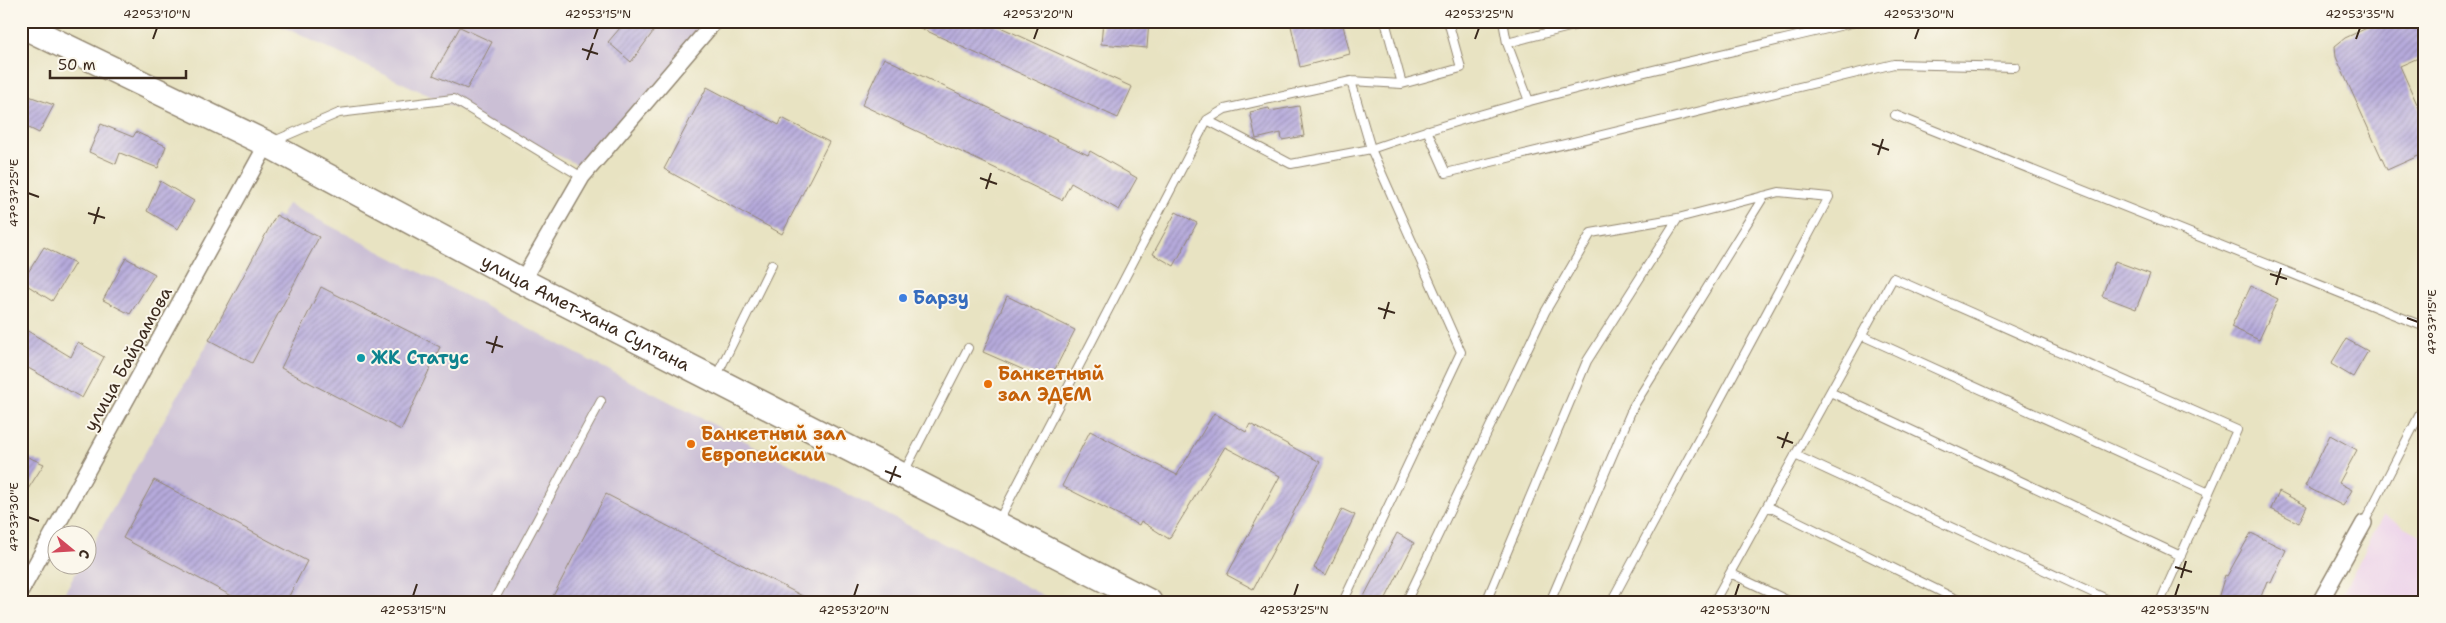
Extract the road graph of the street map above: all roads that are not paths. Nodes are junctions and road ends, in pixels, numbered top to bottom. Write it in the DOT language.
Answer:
graph roads {
  1 [pos="715,21"];
  2 [pos="1385,21"];
  3 [pos="1448,21"];
  4 [pos="1503,21"];
  5 [pos="1593,21"];
  6 [pos="1860,21"];
  7 [pos="21,25"];
  8 [pos="1507,43"];
  9 [pos="2015,67"];
  10 [pos="2425,75"];
  11 [pos="1350,81"];
  12 [pos="1402,84"];
  13 [pos="2425,84"];
  14 [pos="1529,101"];
  15 [pos="1895,115"];
  16 [pos="1207,120"];
  17 [pos="1427,130"];
  18 [pos="267,144"];
  19 [pos="1371,149"];
  20 [pos="582,177"];
  21 [pos="1764,196"];
  22 [pos="1678,218"];
  23 [pos="772,264"];
  24 [pos="522,281"];
  25 [pos="2425,327"];
  26 [pos="1862,335"];
  27 [pos="968,348"];
  28 [pos="715,379"];
  29 [pos="1830,392"];
  30 [pos="601,401"];
  31 [pos="2425,404"];
  32 [pos="1795,455"];
  33 [pos="902,476"];
  34 [pos="2209,493"];
  35 [pos="2425,498"];
  36 [pos="1768,506"];
  37 [pos="2425,509"];
  38 [pos="2364,523"];
  39 [pos="996,524"];
  40 [pos="2181,556"];
  41 [pos="27,569"];
  42 [pos="1730,573"];
  43 [pos="21,591"];
  44 [pos="492,602"];
  45 [pos="1149,602"];
  46 [pos="1343,602"];
  47 [pos="1406,602"];
  48 [pos="1486,602"];
  49 [pos="1550,602"];
  50 [pos="1611,602"];
  51 [pos="1714,602"];
  52 [pos="1791,602"];
  53 [pos="1962,602"];
  54 [pos="2113,602"];
  55 [pos="2160,602"];
  56 [pos="2320,602"];
  1 -- 20 [label="street"];
  2 -- 12 [label="lane"];
  3 -- 12 [label="lane"];
  4 -- 8 [label="lane"];
  5 -- 8 [label="lane"];
  6 -- 14 [label="lane"];
  7 -- 18 [label="main road, улица Амет-хана Султана"];
  8 -- 14 [label="lane"];
  9 -- 17 [label="lane"];
  10 -- 13 [label="lane"];
  11 -- 12 [label="lane"];
  11 -- 16 [label="lane"];
  11 -- 19 [label="lane"];
  14 -- 17 [label="lane"];
  15 -- 25 [label="lane"];
  16 -- 19 [label="lane"];
  16 -- 39 [label="lane"];
  17 -- 19 [label="lane"];
  18 -- 20 [label="lane"];
  18 -- 24 [label="main road, улица Амет-хана Султана"];
  18 -- 41 [label="street, улица Байрамова"];
  19 -- 46 [label="lane"];
  20 -- 24 [label="street"];
  21 -- 22 [label="lane"];
  21 -- 49 [label="lane"];
  21 -- 50 [label="lane"];
  22 -- 47 [label="lane"];
  22 -- 48 [label="lane"];
  23 -- 28 [label="lane"];
  24 -- 28 [label="main road, улица Амет-хана Султана"];
  26 -- 29 [label="lane"];
  26 -- 34 [label="lane"];
  26 -- 34 [label="lane"];
  27 -- 33 [label="lane"];
  28 -- 33 [label="main road, улица Амет-хана Султана"];
  29 -- 32 [label="lane"];
  29 -- 40 [label="lane"];
  30 -- 44 [label="lane"];
  31 -- 38 [label="lane"];
  32 -- 36 [label="lane"];
  32 -- 54 [label="lane"];
  33 -- 39 [label="main road, улица Амет-хана Султана"];
  34 -- 40 [label="lane"];
  35 -- 37 [label="lane"];
  36 -- 42 [label="lane"];
  36 -- 53 [label="lane"];
  38 -- 56 [label="street"];
  39 -- 45 [label="main road, улица Амет-хана Султана"];
  40 -- 55 [label="lane"];
  41 -- 43 [label="street, улица Байрамова"];
  42 -- 51 [label="lane"];
  42 -- 52 [label="lane"];
}
